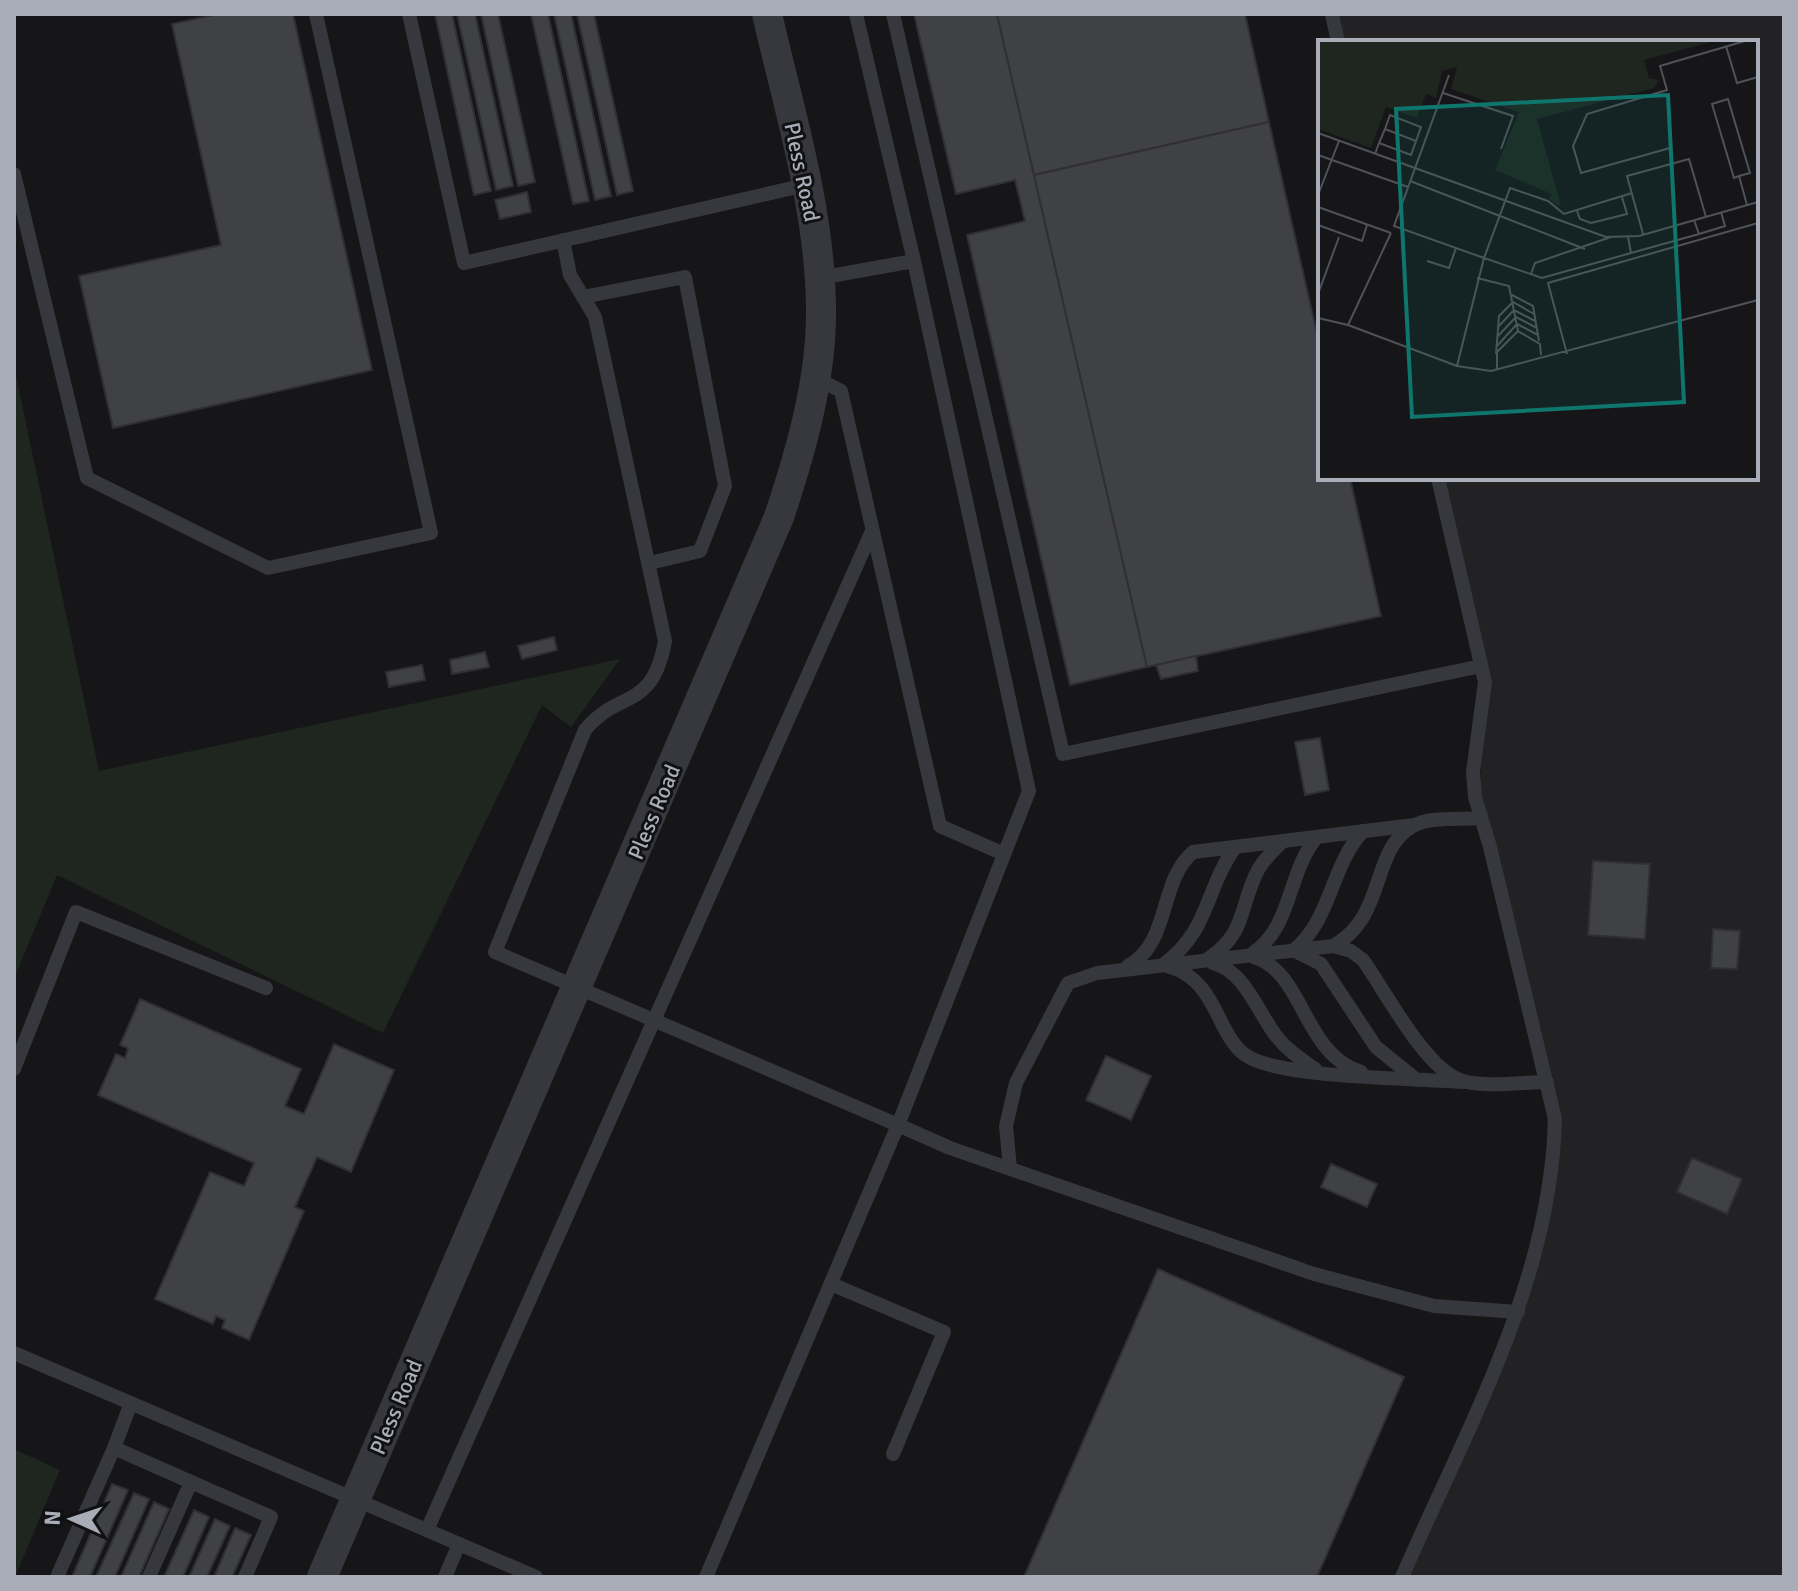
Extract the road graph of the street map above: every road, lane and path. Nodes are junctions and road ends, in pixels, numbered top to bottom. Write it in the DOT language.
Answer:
graph roads {
  1 [pos="316,14"];
  2 [pos="409,14"];
  3 [pos="767,14"];
  4 [pos="856,14"];
  5 [pos="893,14"];
  6 [pos="1332,14"];
  7 [pos="1338,40"];
  8 [pos="14,174"];
  9 [pos="806,185"];
  10 [pos="563,240"];
  11 [pos="914,261"];
  12 [pos="819,278"];
  13 [pos="583,297"];
  14 [pos="814,376"];
  15 [pos="1438,480"];
  16 [pos="872,531"];
  17 [pos="650,563"];
  18 [pos="1481,666"];
  19 [pos="1481,818"];
  20 [pos="1414,825"];
  21 [pos="1363,831"];
  22 [pos="1317,837"];
  23 [pos="1283,841"];
  24 [pos="1235,847"];
  25 [pos="1004,854"];
  26 [pos="1333,946"];
  27 [pos="1293,951"];
  28 [pos="1249,956"];
  29 [pos="1205,961"];
  30 [pos="1162,965"];
  31 [pos="1120,970"];
  32 [pos="579,986"];
  33 [pos="266,988"];
  34 [pos="654,1020"];
  35 [pos="14,1069"];
  36 [pos="1319,1072"];
  37 [pos="1375,1076"];
  38 [pos="1416,1078"];
  39 [pos="1462,1082"];
  40 [pos="1547,1082"];
  41 [pos="898,1125"];
  42 [pos="1010,1168"];
  43 [pos="831,1284"];
  44 [pos="1518,1312"];
  45 [pos="14,1353"];
  46 [pos="131,1403"];
  47 [pos="114,1448"];
  48 [pos="893,1454"];
  49 [pos="191,1482"];
  50 [pos="356,1500"];
  51 [pos="427,1530"];
  52 [pos="459,1544"];
  53 [pos="57,1577"];
  54 [pos="149,1577"];
  55 [pos="245,1577"];
  56 [pos="322,1577"];
  57 [pos="445,1577"];
  58 [pos="536,1577"];
  59 [pos="706,1577"];
  60 [pos="1402,1577"];
  1 -- 8 [label="lane"];
  2 -- 10 [label="lane"];
  3 -- 9 [label="street, Pless Road"];
  4 -- 11 [label="lane"];
  5 -- 18 [label="lane"];
  6 -- 7 [label="lane"];
  9 -- 10 [label="lane"];
  9 -- 12 [label="street, Pless Road"];
  10 -- 13 [label="lane"];
  11 -- 12 [label="lane"];
  11 -- 25 [label="lane"];
  12 -- 14 [label="street, Pless Road"];
  13 -- 17 [label="lane"];
  13 -- 17 [label="lane"];
  14 -- 16 [label="lane"];
  14 -- 32 [label="street, Pless Road"];
  15 -- 18 [label="lane"];
  16 -- 25 [label="lane"];
  16 -- 34 [label="lane"];
  17 -- 32 [label="lane"];
  18 -- 19 [label="lane"];
  19 -- 20 [label="lane"];
  19 -- 40 [label="lane"];
  20 -- 21 [label="lane"];
  20 -- 26 [label="lane"];
  21 -- 22 [label="lane"];
  21 -- 27 [label="lane"];
  22 -- 23 [label="lane"];
  22 -- 28 [label="lane"];
  23 -- 24 [label="lane"];
  23 -- 29 [label="lane"];
  24 -- 30 [label="lane"];
  24 -- 31 [label="lane"];
  25 -- 41 [label="lane"];
  26 -- 27 [label="lane"];
  26 -- 39 [label="lane"];
  27 -- 28 [label="lane"];
  27 -- 38 [label="lane"];
  28 -- 29 [label="lane"];
  28 -- 37 [label="lane"];
  29 -- 30 [label="lane"];
  29 -- 36 [label="lane"];
  30 -- 31 [label="lane"];
  30 -- 36 [label="lane"];
  31 -- 42 [label="lane"];
  32 -- 34 [label="lane"];
  32 -- 50 [label="street, Pless Road"];
  33 -- 35 [label="lane"];
  34 -- 41 [label="lane"];
  34 -- 51 [label="lane"];
  36 -- 37 [label="lane"];
  37 -- 38 [label="lane"];
  38 -- 39 [label="lane"];
  39 -- 40 [label="lane"];
  40 -- 44 [label="lane"];
  41 -- 42 [label="lane"];
  41 -- 43 [label="lane"];
  42 -- 44 [label="lane"];
  43 -- 48 [label="lane"];
  43 -- 59 [label="lane"];
  44 -- 60 [label="lane"];
  45 -- 46 [label="lane"];
  46 -- 47 [label="lane"];
  46 -- 50 [label="lane"];
  47 -- 49 [label="lane"];
  47 -- 53 [label="lane"];
  49 -- 54 [label="lane"];
  49 -- 55 [label="lane"];
  50 -- 51 [label="lane"];
  50 -- 56 [label="street, Pless Road"];
  51 -- 52 [label="lane"];
  52 -- 57 [label="lane"];
  52 -- 58 [label="lane"];
}
